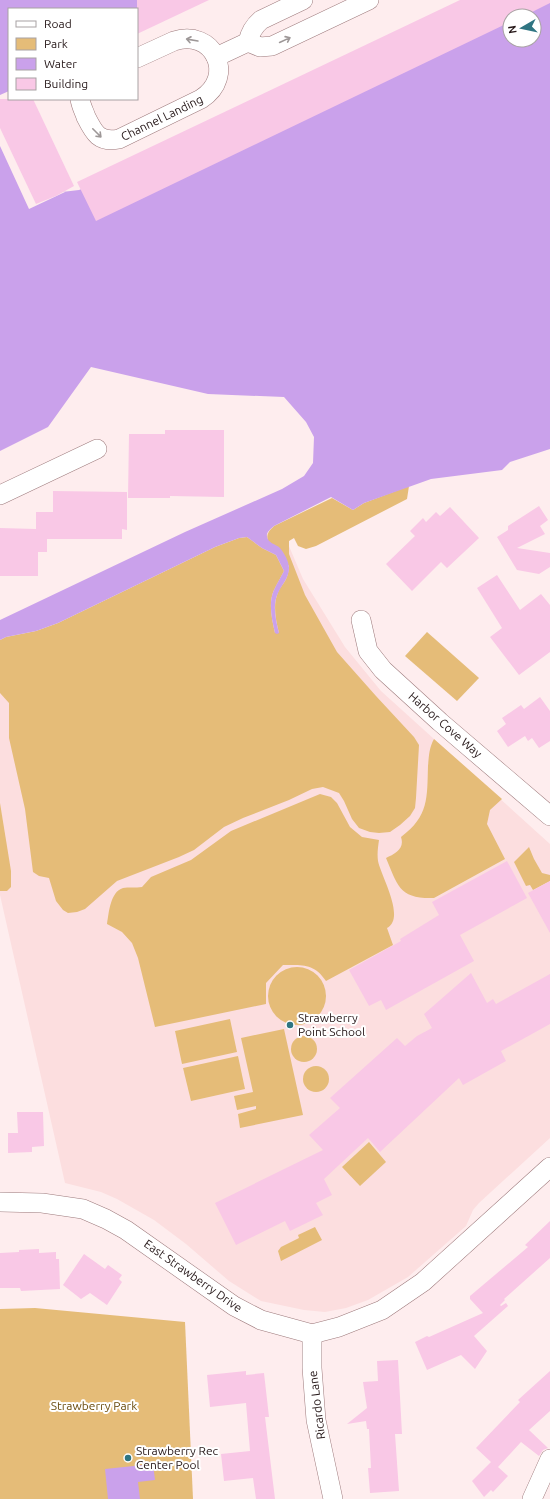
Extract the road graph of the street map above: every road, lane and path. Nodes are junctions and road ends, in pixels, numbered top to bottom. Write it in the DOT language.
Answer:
graph roads {
  1 [pos="303,0"];
  2 [pos="369,0"];
  3 [pos="248,42"];
  4 [pos="216,57"];
  5 [pos="138,58"];
  6 [pos="80,100"];
  7 [pos="97,449"];
  8 [pos="0,496"];
  9 [pos="361,620"];
  10 [pos="550,816"];
  11 [pos="550,1167"];
  12 [pos="0,1202"];
  13 [pos="312,1334"];
  14 [pos="550,1460"];
  15 [pos="333,1499"];
  16 [pos="532,1499"];
  1 -- 3 [label="street"];
  3 -- 2 [label="street, one-way"];
  3 -- 4 [label="street"];
  4 -- 5 [label="street, one-way"];
  6 -- 4 [label="street, Channel Landing, one-way"];
  7 -- 8 [label="street"];
  9 -- 10 [label="street, Harbor Cove Way"];
  11 -- 13 [label="street"];
  12 -- 13 [label="street, East Strawberry Drive"];
  13 -- 15 [label="street, Ricardo Lane"];
  14 -- 16 [label="street"];
}
